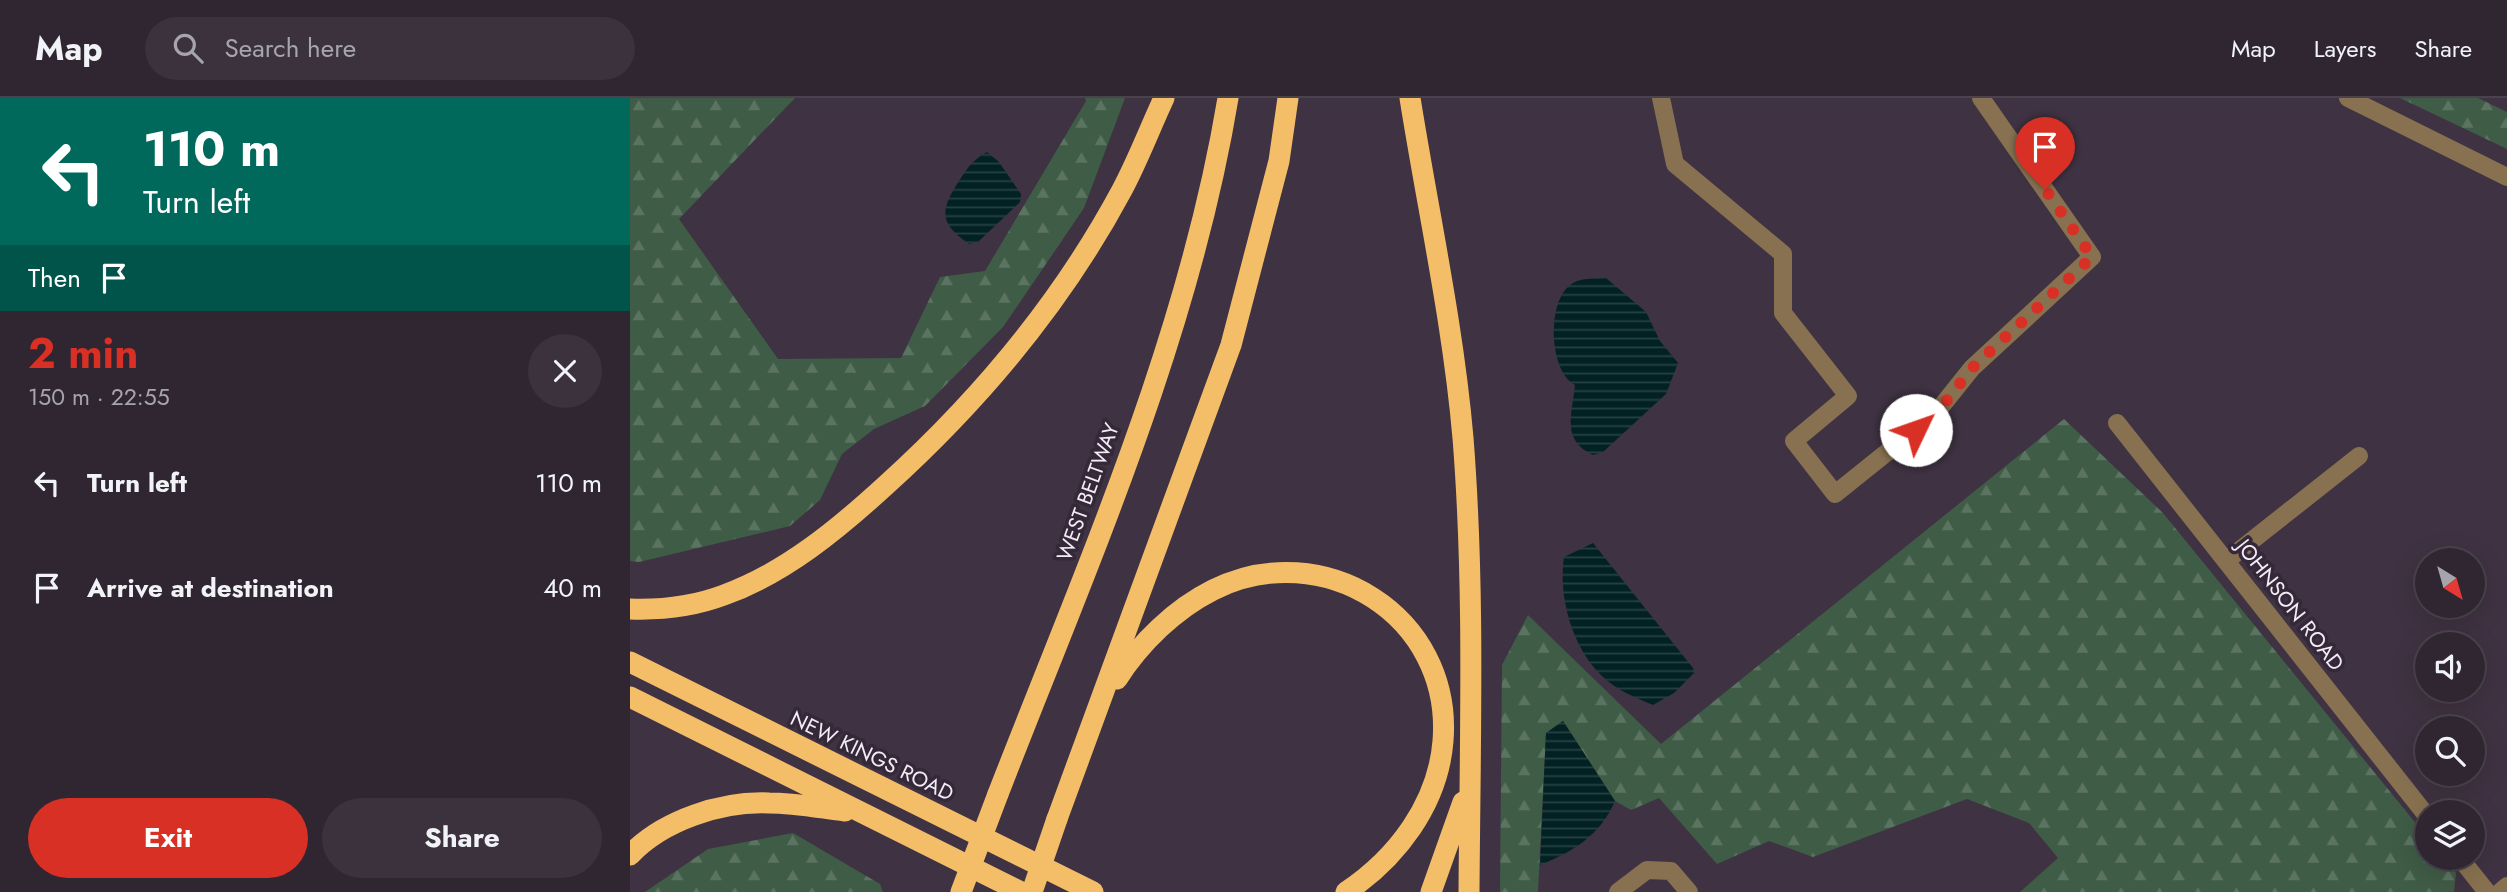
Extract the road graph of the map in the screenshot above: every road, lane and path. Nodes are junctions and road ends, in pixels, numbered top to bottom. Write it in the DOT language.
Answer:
graph roads {
  1 [pos="1164,98"];
  2 [pos="1228,98"];
  3 [pos="1289,98"];
  4 [pos="1410,98"];
  5 [pos="1661,98"];
  6 [pos="1981,98"];
  7 [pos="2348,98"];
  8 [pos="2507,177"];
  9 [pos="2116,423"];
  10 [pos="2358,456"];
  11 [pos="2226,561"];
  12 [pos="630,609"];
  13 [pos="630,662"];
  14 [pos="678,687"];
  15 [pos="631,699"];
  16 [pos="1097,711"];
  17 [pos="1470,781"];
  18 [pos="2415,801"];
  19 [pos="858,812"];
  20 [pos="630,855"];
  21 [pos="2470,870"];
  22 [pos="2507,886"];
  23 [pos="961,892"];
  24 [pos="1021,892"];
  25 [pos="1032,892"];
  26 [pos="1093,892"];
  27 [pos="1346,892"];
  28 [pos="1432,892"];
  29 [pos="1469,892"];
  30 [pos="1618,892"];
  31 [pos="1689,892"];
  32 [pos="2487,892"];
  33 [pos="2500,892"];
  1 -- 12 [label="highway"];
  2 -- 23 [label="highway, WEST BELTWAY, bridge"];
  3 -- 16 [label="highway"];
  4 -- 17 [label="highway"];
  5 -- 6 [label="street"];
  7 -- 8 [label="street"];
  9 -- 11 [label="street, JOHNSON ROAD"];
  10 -- 11 [label="street"];
  11 -- 18 [label="street, JOHNSON ROAD"];
  13 -- 14 [label="highway, NEW KINGS ROAD"];
  14 -- 15 [label="highway"];
  14 -- 26 [label="highway, NEW KINGS ROAD"];
  15 -- 19 [label="highway"];
  16 -- 25 [label="highway, bridge"];
  16 -- 27 [label="highway"];
  17 -- 28 [label="highway"];
  17 -- 29 [label="highway"];
  19 -- 20 [label="highway"];
  19 -- 24 [label="highway"];
  21 -- 32 [label="street"];
  22 -- 33 [label="street"];
  30 -- 31 [label="street"];
}
